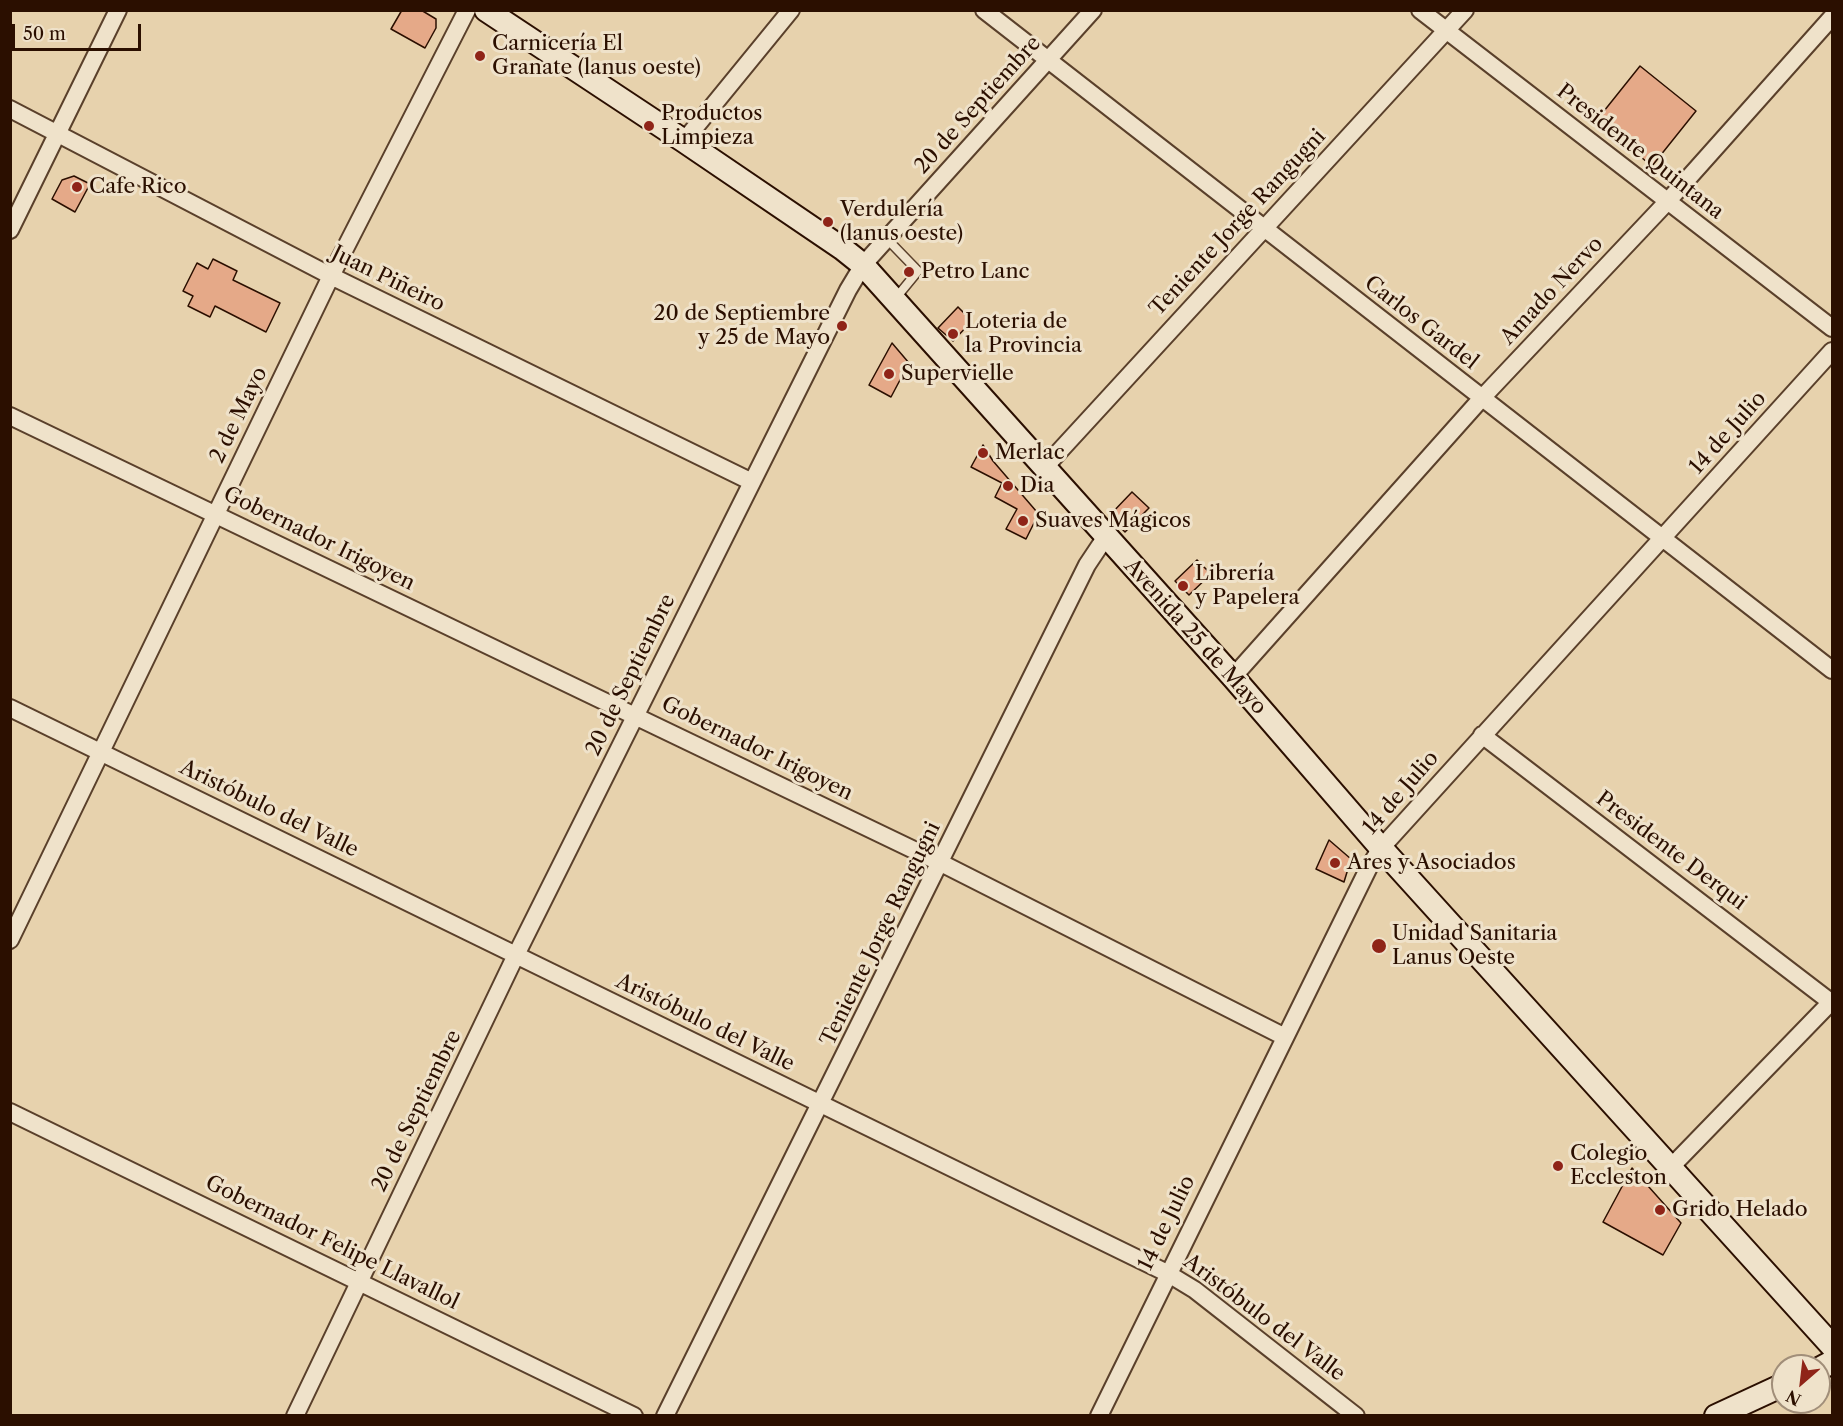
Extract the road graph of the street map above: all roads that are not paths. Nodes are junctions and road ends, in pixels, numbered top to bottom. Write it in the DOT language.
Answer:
graph roads {
  1 [pos="118,10"];
  2 [pos="467,10"];
  3 [pos="486,10"];
  4 [pos="791,10"];
  5 [pos="984,10"];
  6 [pos="1093,10"];
  7 [pos="1420,10"];
  8 [pos="1466,10"];
  9 [pos="1833,17"];
  10 [pos="1447,31"];
  11 [pos="1047,61"];
  12 [pos="10,109"];
  13 [pos="57,135"];
  14 [pos="684,141"];
  15 [pos="1667,202"];
  16 [pos="1263,228"];
  17 [pos="10,230"];
  18 [pos="887,239"];
  19 [pos="863,265"];
  20 [pos="331,276"];
  21 [pos="895,300"];
  22 [pos="1833,328"];
  23 [pos="1833,351"];
  24 [pos="1481,399"];
  25 [pos="10,416"];
  26 [pos="1044,468"];
  27 [pos="750,482"];
  28 [pos="216,514"];
  29 [pos="1106,538"];
  30 [pos="1662,539"];
  31 [pos="1833,669"];
  32 [pos="1233,677"];
  33 [pos="10,708"];
  34 [pos="636,716"];
  35 [pos="1482,735"];
  36 [pos="101,752"];
  37 [pos="1381,848"];
  38 [pos="941,862"];
  39 [pos="10,940"];
  40 [pos="516,955"];
  41 [pos="1832,1002"];
  42 [pos="1285,1037"];
  43 [pos="821,1105"];
  44 [pos="10,1112"];
  45 [pos="1671,1167"];
  46 [pos="1167,1274"];
  47 [pos="360,1282"];
  48 [pos="1833,1346"];
  49 [pos="1771,1391"];
  50 [pos="295,1416"];
  51 [pos="634,1416"];
  52 [pos="665,1416"];
  53 [pos="1099,1416"];
  54 [pos="1356,1416"];
  55 [pos="1716,1416"];
  1 -- 13 [label="street"];
  2 -- 20 [label="street, 2 de Mayo"];
  3 -- 14 [label="main road, Avenida 25 de Mayo"];
  4 -- 14 [label="street"];
  5 -- 11 [label="street, Carlos Gardel"];
  6 -- 11 [label="street, 20 de Septiembre"];
  7 -- 10 [label="street, Presidente Quintana"];
  8 -- 10 [label="street, Teniente Jorge Rangugni"];
  9 -- 15 [label="street, Amado Nervo"];
  10 -- 15 [label="street, Presidente Quintana"];
  10 -- 16 [label="street, Teniente Jorge Rangugni"];
  11 -- 16 [label="street, Carlos Gardel"];
  11 -- 18 [label="street, 20 de Septiembre"];
  12 -- 13 [label="street, Juan Piñeiro"];
  13 -- 17 [label="street"];
  13 -- 20 [label="street, Juan Piñeiro"];
  14 -- 19 [label="main road, Avenida 25 de Mayo"];
  15 -- 22 [label="street, Presidente Quintana"];
  15 -- 24 [label="street, Amado Nervo"];
  16 -- 24 [label="street, Carlos Gardel"];
  16 -- 26 [label="street, Teniente Jorge Rangugni"];
  18 -- 19 [label="street, 20 de Septiembre"];
  18 -- 21 [label="lane"];
  19 -- 21 [label="main road, Avenida 25 de Mayo"];
  19 -- 27 [label="street, 20 de Septiembre"];
  20 -- 27 [label="street, Juan Piñeiro"];
  20 -- 28 [label="street, 2 de Mayo"];
  21 -- 26 [label="main road, Avenida 25 de Mayo"];
  23 -- 30 [label="street, 14 de Julio"];
  24 -- 30 [label="street, Carlos Gardel"];
  24 -- 32 [label="street, Amado Nervo"];
  25 -- 28 [label="street, Gobernador Irigoyen"];
  26 -- 29 [label="main road, Avenida 25 de Mayo"];
  27 -- 34 [label="street, 20 de Septiembre"];
  28 -- 34 [label="street, Gobernador Irigoyen"];
  28 -- 36 [label="street, 2 de Mayo"];
  29 -- 32 [label="main road, Avenida 25 de Mayo"];
  29 -- 38 [label="street, Teniente Jorge Rangugni"];
  30 -- 31 [label="street, Carlos Gardel"];
  30 -- 35 [label="street, 14 de Julio"];
  32 -- 37 [label="main road, Avenida 25 de Mayo"];
  33 -- 36 [label="street, Aristóbulo del Valle"];
  34 -- 38 [label="street, Gobernador Irigoyen"];
  34 -- 40 [label="street, 20 de Septiembre"];
  35 -- 37 [label="street, 14 de Julio"];
  35 -- 41 [label="street, Presidente Derqui"];
  36 -- 39 [label="street, 2 de Mayo"];
  36 -- 40 [label="street, Aristóbulo del Valle"];
  37 -- 42 [label="street, 14 de Julio"];
  37 -- 45 [label="main road, Avenida 25 de Mayo"];
  38 -- 42 [label="street, Gobernador Irigoyen"];
  38 -- 43 [label="street, Teniente Jorge Rangugni"];
  40 -- 43 [label="street, Aristóbulo del Valle"];
  40 -- 47 [label="street, 20 de Septiembre"];
  41 -- 45 [label="street"];
  42 -- 46 [label="street, 14 de Julio"];
  43 -- 46 [label="street, Aristóbulo del Valle"];
  43 -- 52 [label="street, Teniente Jorge Rangugni"];
  44 -- 47 [label="street, Gobernador Felipe Llavallol"];
  45 -- 48 [label="main road, Avenida 25 de Mayo"];
  46 -- 53 [label="street, 14 de Julio"];
  46 -- 54 [label="street, Aristóbulo del Valle"];
  47 -- 50 [label="street, 20 de Septiembre"];
  47 -- 51 [label="street, Gobernador Felipe Llavallol"];
  49 -- 55 [label="main road"];
}
